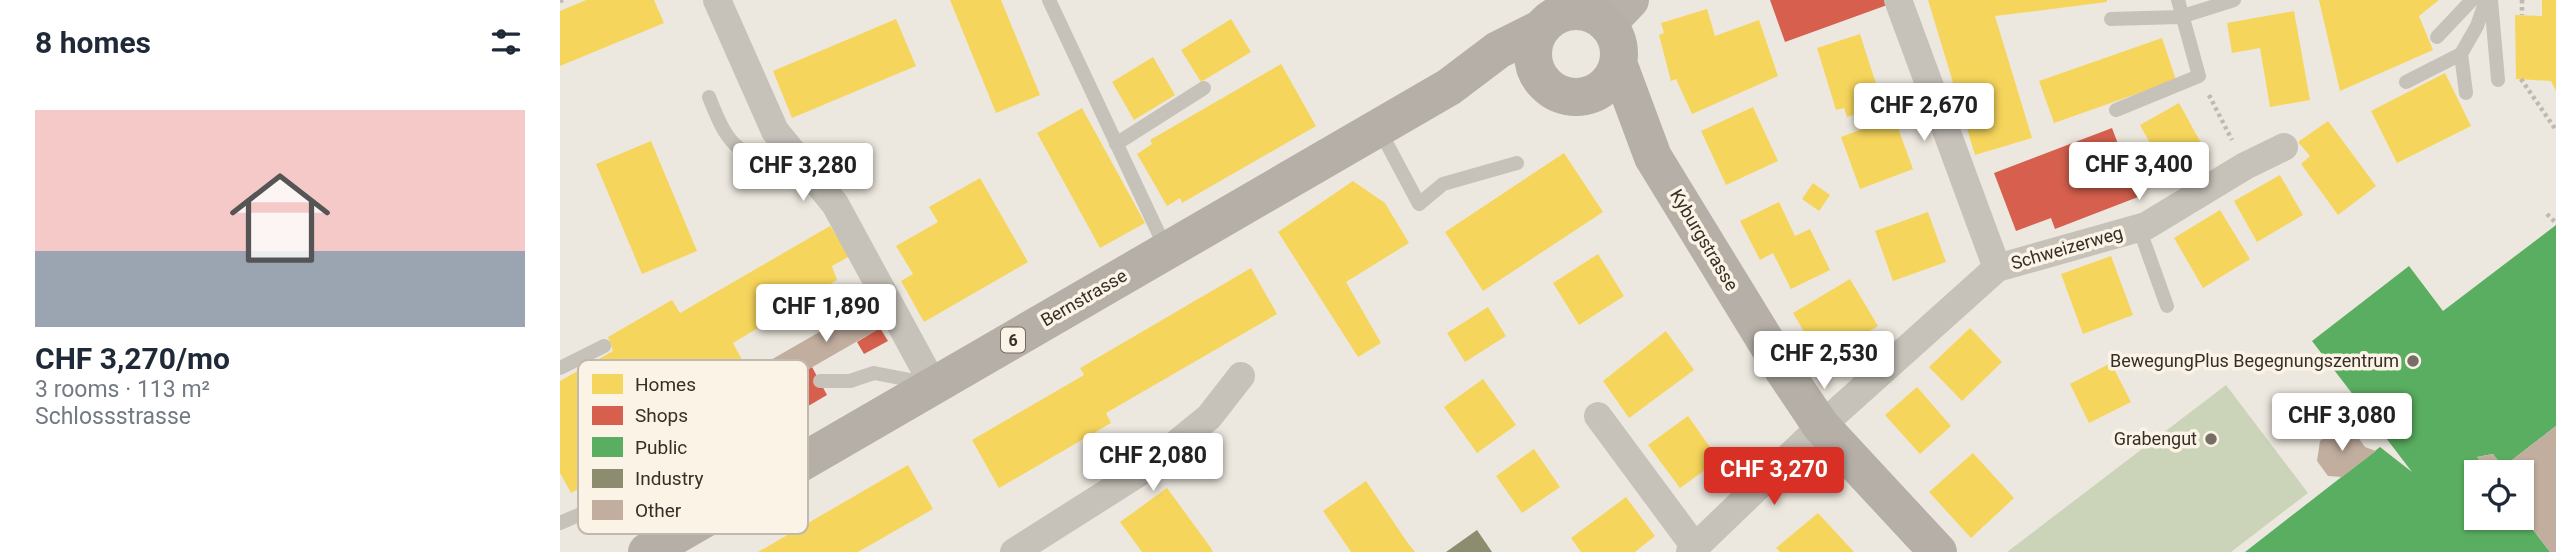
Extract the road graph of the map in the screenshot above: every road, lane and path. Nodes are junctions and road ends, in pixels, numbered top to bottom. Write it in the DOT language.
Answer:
graph roads {
  1 [pos="717,0"];
  2 [pos="1049,0"];
  3 [pos="1898,0"];
  4 [pos="2178,0"];
  5 [pos="2234,0"];
  6 [pos="2472,0"];
  7 [pos="2488,0"];
  8 [pos="2522,0"];
  9 [pos="1619,12"];
  10 [pos="2522,15"];
  11 [pos="2180,17"];
  12 [pos="2111,19"];
  13 [pos="1540,29"];
  14 [pos="2437,37"];
  15 [pos="2461,54"];
  16 [pos="1618,63"];
  17 [pos="2199,76"];
  18 [pos="2521,79"];
  19 [pos="2498,80"];
  20 [pos="2406,82"];
  21 [pos="1449,86"];
  22 [pos="1204,88"];
  23 [pos="1559,90"];
  24 [pos="2466,93"];
  25 [pos="709,97"];
  26 [pos="2116,110"];
  27 [pos="1378,128"];
  28 [pos="2556,130"];
  29 [pos="1116,144"];
  30 [pos="2284,147"];
  31 [pos="1653,157"];
  32 [pos="800,161"];
  33 [pos="1517,163"];
  34 [pos="2245,166"];
  35 [pos="2547,214"];
  36 [pos="2556,223"];
  37 [pos="2139,228"];
  38 [pos="1166,251"];
  39 [pos="1997,268"];
  40 [pos="2167,306"];
  41 [pos="604,346"];
  42 [pos="560,368"];
  43 [pos="1241,376"];
  44 [pos="820,381"];
  45 [pos="934,386"];
  46 [pos="1598,416"];
  47 [pos="1821,426"];
  48 [pos="808,459"];
  49 [pos="578,515"];
  50 [pos="560,523"];
  51 [pos="678,534"];
  52 [pos="1693,550"];
  53 [pos="647,552"];
  54 [pos="1014,552"];
  55 [pos="1938,552"];
  1 -- 32 [label="street"];
  2 -- 29 [label="lane"];
  3 -- 39 [label="street, Schweizerweg"];
  4 -- 11 [label="lane"];
  5 -- 11 [label="lane"];
  6 -- 14 [label="lane"];
  7 -- 15 [label="lane"];
  7 -- 19 [label="lane"];
  8 -- 10 [label="path"];
  9 -- 13 [label="main road"];
  9 -- 16 [label="main road"];
  11 -- 12 [label="lane"];
  11 -- 17 [label="lane"];
  13 -- 21 [label="main road, Bernstrasse / 6"];
  13 -- 23 [label="main road"];
  15 -- 20 [label="lane"];
  15 -- 24 [label="lane"];
  16 -- 23 [label="main road"];
  16 -- 31 [label="main road, Kyburgstrasse / 6"];
  17 -- 26 [label="lane"];
  17 -- 34 [label="path"];
  18 -- 28 [label="path"];
  21 -- 23 [label="main road, Bernstrasse / 6"];
  21 -- 27 [label="main road, Bernstrasse / 6"];
  22 -- 29 [label="lane"];
  23 -- 31 [label="main road, Kyburgstrasse / 6"];
  25 -- 32 [label="lane"];
  27 -- 33 [label="lane"];
  27 -- 38 [label="main road, Bernstrasse / 6"];
  29 -- 38 [label="lane"];
  30 -- 34 [label="street, Schweizerweg"];
  31 -- 47 [label="main road, Kyburgstrasse / 6"];
  32 -- 45 [label="street"];
  34 -- 37 [label="street, Schweizerweg"];
  35 -- 36 [label="path"];
  37 -- 39 [label="street, Schweizerweg"];
  37 -- 40 [label="lane"];
  38 -- 45 [label="main road, Bernstrasse / 6"];
  39 -- 47 [label="street, Schweizerweg"];
  41 -- 42 [label="lane"];
  43 -- 54 [label="street"];
  44 -- 45 [label="lane"];
  45 -- 48 [label="main road, Bernstrasse / 6"];
  46 -- 52 [label="street"];
  47 -- 52 [label="street, Schweizerweg"];
  47 -- 55 [label="main road, Kyburgstrasse / 6"];
  49 -- 50 [label="lane"];
  51 -- 53 [label="main road, Bernstrasse / 6"];
}
